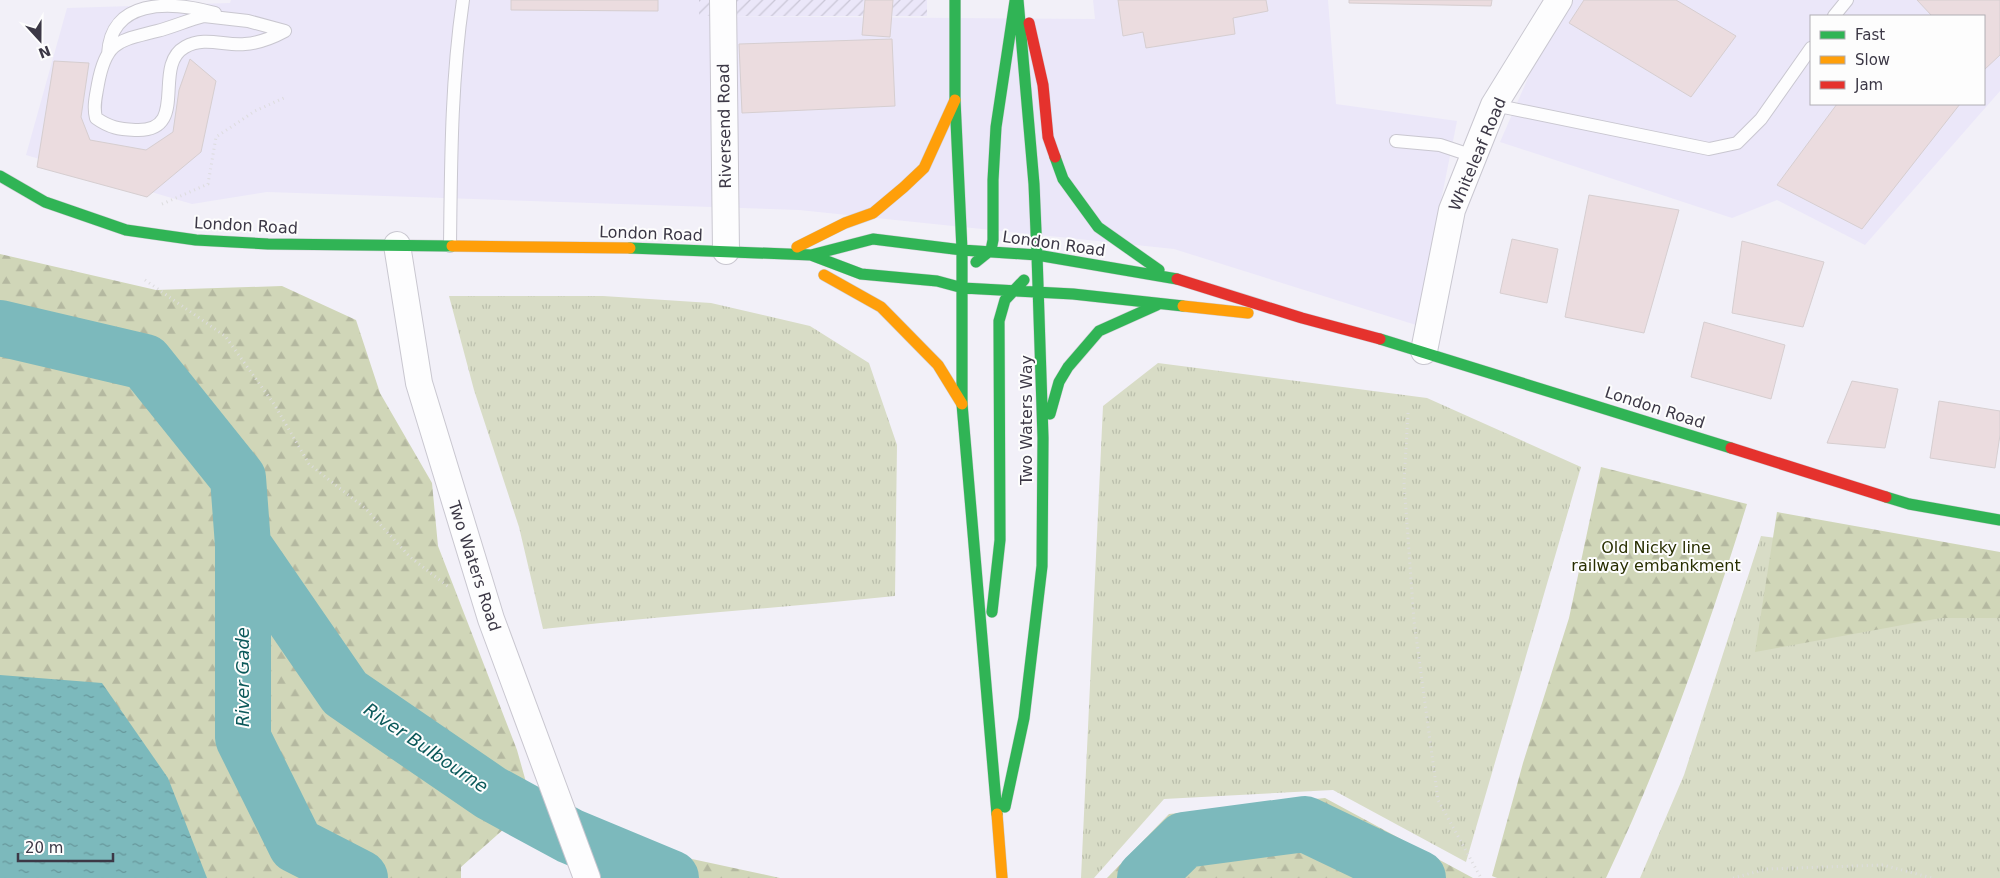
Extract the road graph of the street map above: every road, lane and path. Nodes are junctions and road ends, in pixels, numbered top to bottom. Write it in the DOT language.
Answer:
graph roads {
  1 [pos="463,0"];
  2 [pos="723,0"];
  3 [pos="955,0"];
  4 [pos="1017,0"];
  5 [pos="1024,0"];
  6 [pos="1559,0"];
  7 [pos="1847,0"];
  8 [pos="1835,15"];
  9 [pos="225,17"];
  10 [pos="1810,49"];
  11 [pos="108,54"];
  12 [pos="286,97"];
  13 [pos="956,100"];
  14 [pos="1494,105"];
  15 [pos="1396,141"];
  16 [pos="1473,156"];
  17 [pos="0,176"];
  18 [pos="126,230"];
  19 [pos="397,246"];
  20 [pos="450,246"];
  21 [pos="962,250"];
  22 [pos="991,250"];
  23 [pos="726,251"];
  24 [pos="782,254"];
  25 [pos="811,255"];
  26 [pos="1037,255"];
  27 [pos="1078,262"];
  28 [pos="1038,270"];
  29 [pos="963,272"];
  30 [pos="1169,276"];
  31 [pos="145,280"];
  32 [pos="937,281"];
  33 [pos="962,288"];
  34 [pos="1012,290"];
  35 [pos="1040,293"];
  36 [pos="1159,304"];
  37 [pos="1302,318"];
  38 [pos="1424,351"];
  39 [pos="962,404"];
  40 [pos="1408,414"];
  41 [pos="1043,438"];
  42 [pos="2000,520"];
  43 [pos="454,591"];
  44 [pos="985,668"];
  45 [pos="999,838"];
  46 [pos="588,878"];
  47 [pos="1002,878"];
  48 [pos="1481,878"];
  49 [pos="1733,878"];
  50 [pos="1932,878"];
  1 -- 20 [label="lane"];
  2 -- 23 [label="street, Riversend Road"];
  3 -- 13 [label="main road, Two Waters Way"];
  4 -- 22 [label="main road"];
  4 -- 26 [label="main road, Two Waters Way"];
  5 -- 30 [label="main road"];
  6 -- 14 [label="street, Whiteleaf Road"];
  7 -- 8 [label="lane"];
  9 -- 11 [label="lane"];
  9 -- 11 [label="lane"];
  9 -- 11 [label="lane"];
  10 -- 14 [label="lane"];
  12 -- 18 [label="path"];
  13 -- 21 [label="main road, Two Waters Way"];
  13 -- 24 [label="main road"];
  14 -- 16 [label="street, Whiteleaf Road"];
  15 -- 16 [label="lane"];
  16 -- 38 [label="street, Whiteleaf Road"];
  17 -- 18 [label="main road, London Road"];
  18 -- 19 [label="main road, London Road"];
  19 -- 20 [label="main road, London Road"];
  19 -- 46 [label="street, Two Waters Road"];
  20 -- 23 [label="main road, London Road"];
  21 -- 22 [label="main road, London Road"];
  21 -- 25 [label="main road, London Road"];
  21 -- 29 [label="main road, Two Waters Way"];
  22 -- 26 [label="main road, London Road"];
  22 -- 29 [label="main road"];
  23 -- 24 [label="main road, London Road"];
  24 -- 25 [label="main road, London Road"];
  24 -- 39 [label="main road"];
  25 -- 32 [label="main road, London Road"];
  26 -- 27 [label="main road, London Road"];
  26 -- 28 [label="main road, Two Waters Way"];
  27 -- 28 [label="main road"];
  27 -- 30 [label="main road, London Road"];
  28 -- 34 [label="main road"];
  28 -- 35 [label="main road, Two Waters Way"];
  29 -- 32 [label="main road"];
  29 -- 33 [label="main road, Two Waters Way"];
  30 -- 37 [label="main road, London Road"];
  31 -- 43 [label="path"];
  32 -- 33 [label="main road, London Road"];
  33 -- 34 [label="main road, London Road"];
  33 -- 39 [label="main road, Two Waters Way"];
  34 -- 35 [label="main road, London Road"];
  34 -- 44 [label="main road"];
  35 -- 36 [label="main road, London Road"];
  35 -- 41 [label="main road, Two Waters Way"];
  36 -- 37 [label="main road, London Road"];
  36 -- 41 [label="main road"];
  37 -- 38 [label="main road, London Road"];
  38 -- 42 [label="main road, London Road"];
  39 -- 44 [label="main road, Two Waters Way"];
  40 -- 48 [label="path"];
  41 -- 45 [label="main road, Two Waters Way"];
  44 -- 45 [label="main road, Two Waters Way"];
  45 -- 47 [label="main road, Two Waters Way"];
  49 -- 50 [label="path"];
}
